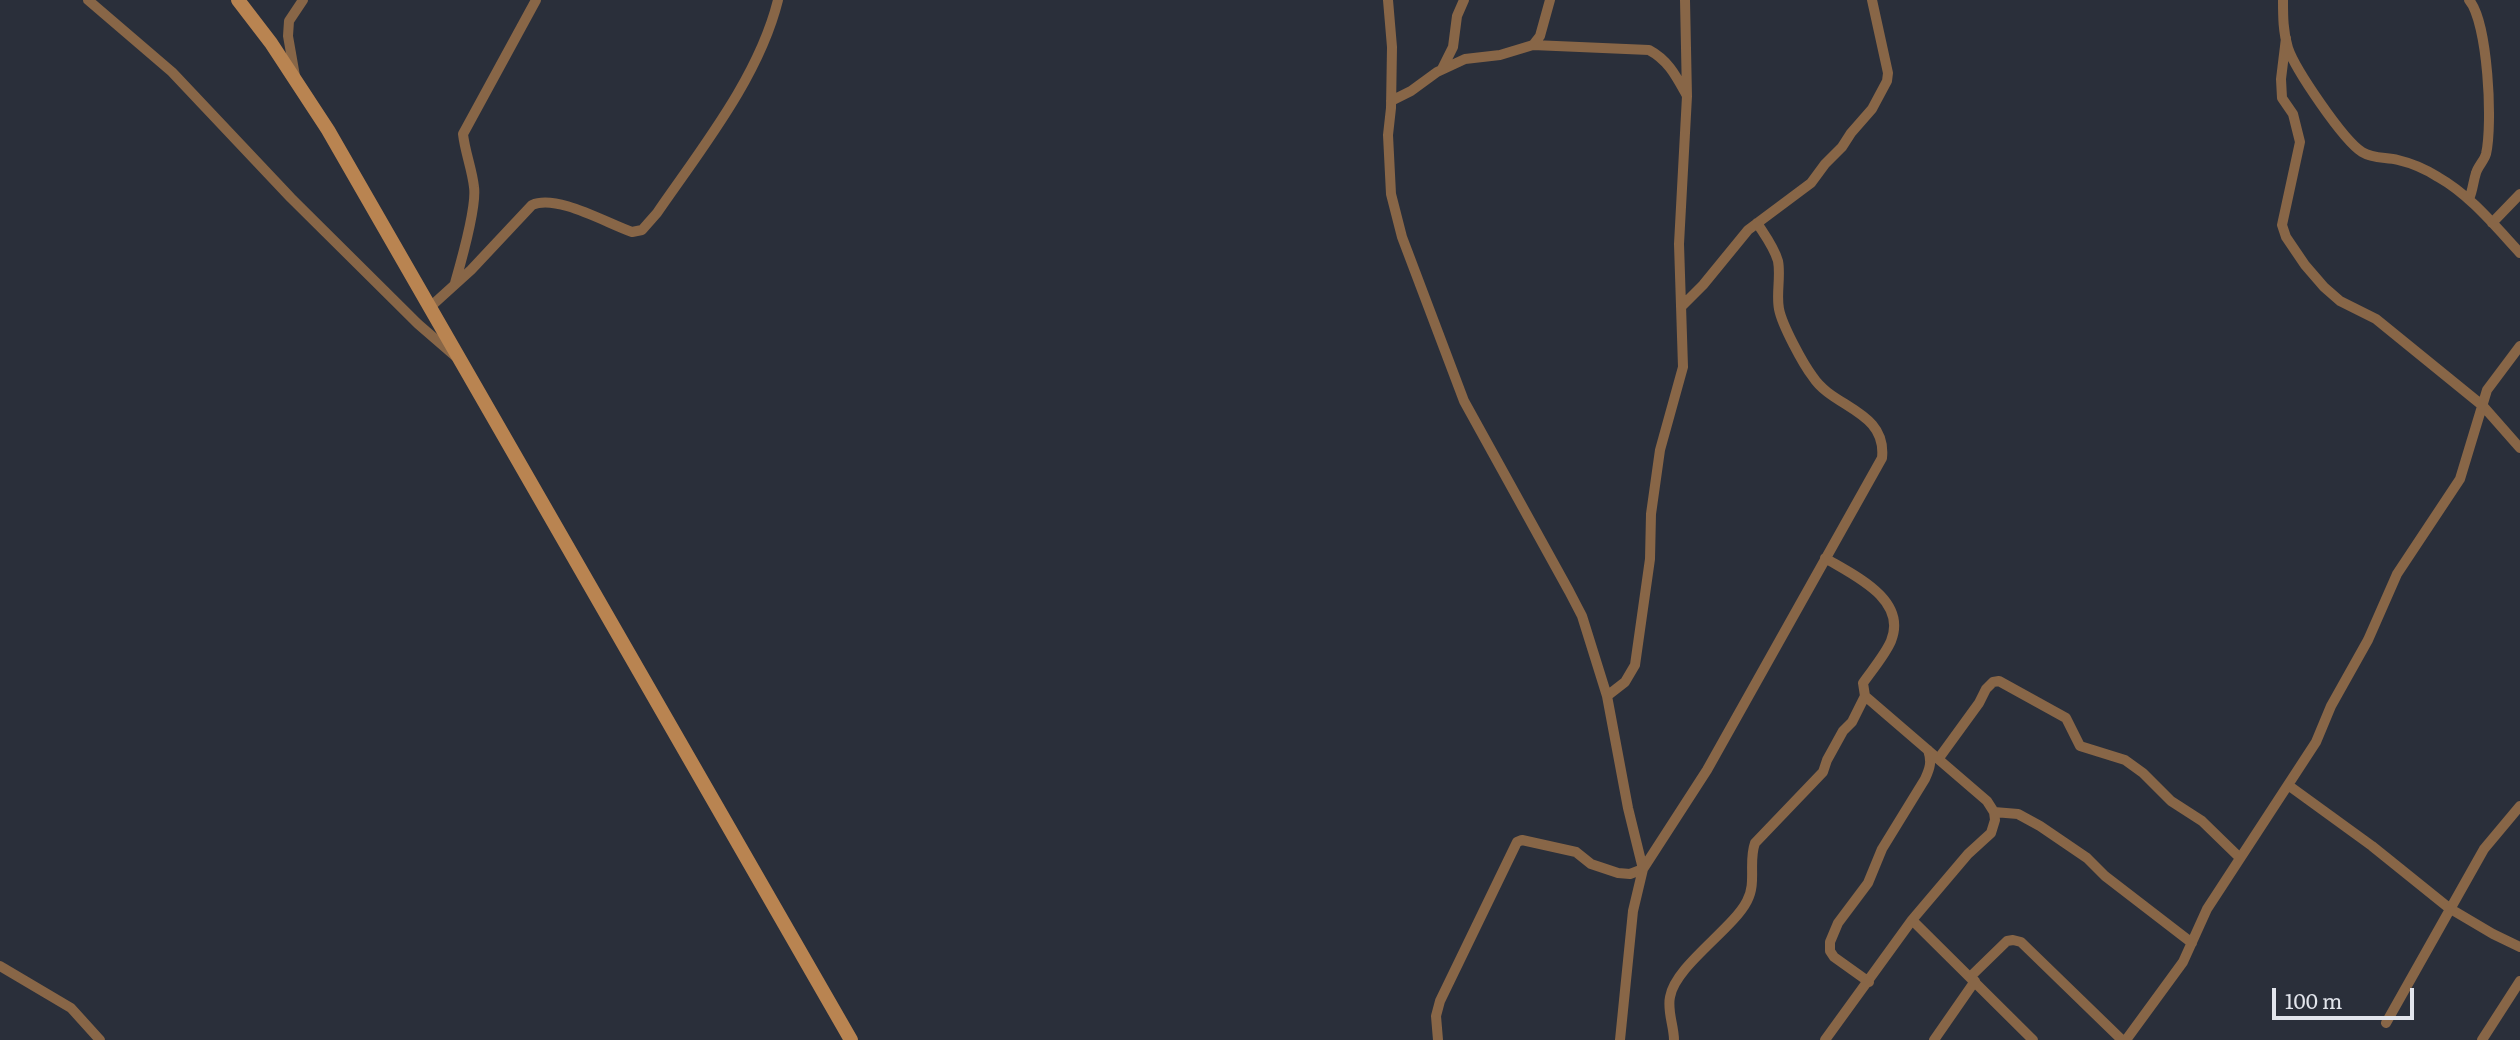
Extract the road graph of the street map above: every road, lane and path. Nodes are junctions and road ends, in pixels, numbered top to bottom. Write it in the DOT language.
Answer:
graph roads {
  1 [pos="88,0"];
  2 [pos="238,0"];
  3 [pos="303,0"];
  4 [pos="536,0"];
  5 [pos="778,0"];
  6 [pos="1388,0"];
  7 [pos="1464,0"];
  8 [pos="1550,0"];
  9 [pos="1685,0"];
  10 [pos="1872,0"];
  11 [pos="2283,0"];
  12 [pos="2469,0"];
  13 [pos="2286,38"];
  14 [pos="1533,45"];
  15 [pos="1443,69"];
  16 [pos="295,79"];
  17 [pos="1687,96"];
  18 [pos="1391,101"];
  19 [pos="2520,194"];
  20 [pos="2469,199"];
  21 [pos="1757,223"];
  22 [pos="2492,223"];
  23 [pos="2520,253"];
  24 [pos="454,285"];
  25 [pos="1681,307"];
  26 [pos="429,308"];
  27 [pos="2520,346"];
  28 [pos="460,361"];
  29 [pos="2483,406"];
  30 [pos="2520,429"];
  31 [pos="2512,439"];
  32 [pos="2520,448"];
  33 [pos="1825,558"];
  34 [pos="1607,696"];
  35 [pos="1865,696"];
  36 [pos="1928,750"];
  37 [pos="1939,758"];
  38 [pos="2288,785"];
  39 [pos="2520,806"];
  40 [pos="1994,812"];
  41 [pos="2239,858"];
  42 [pos="1643,869"];
  43 [pos="2449,908"];
  44 [pos="1912,920"];
  45 [pos="2192,943"];
  46 [pos="2520,947"];
  47 [pos="0,966"];
  48 [pos="1973,979"];
  49 [pos="2520,981"];
  50 [pos="1869,982"];
  51 [pos="2386,1023"];
  52 [pos="96,1039"];
  53 [pos="850,1040"];
  54 [pos="1438,1040"];
  55 [pos="1620,1040"];
  56 [pos="1674,1040"];
  57 [pos="1825,1040"];
  58 [pos="1934,1040"];
  59 [pos="2033,1040"];
  60 [pos="2124,1040"];
  61 [pos="2482,1040"];
  1 -- 28 [label="street"];
  2 -- 16 [label="main road"];
  3 -- 16 [label="street"];
  4 -- 24 [label="street"];
  5 -- 24 [label="street"];
  6 -- 18 [label="street"];
  7 -- 15 [label="street"];
  8 -- 14 [label="street"];
  9 -- 17 [label="street"];
  10 -- 21 [label="street"];
  11 -- 13 [label="street"];
  12 -- 20 [label="street"];
  13 -- 20 [label="street"];
  13 -- 29 [label="street"];
  14 -- 15 [label="street"];
  14 -- 17 [label="street"];
  15 -- 18 [label="street"];
  16 -- 26 [label="main road"];
  17 -- 25 [label="street"];
  18 -- 34 [label="street"];
  19 -- 22 [label="street"];
  20 -- 22 [label="street"];
  21 -- 25 [label="street"];
  21 -- 33 [label="street"];
  22 -- 23 [label="street"];
  24 -- 26 [label="street"];
  25 -- 34 [label="street"];
  26 -- 28 [label="main road"];
  27 -- 29 [label="street"];
  28 -- 53 [label="main road"];
  29 -- 31 [label="street"];
  29 -- 38 [label="street"];
  30 -- 31 [label="street"];
  31 -- 32 [label="street"];
  33 -- 35 [label="street"];
  33 -- 42 [label="street"];
  34 -- 42 [label="street"];
  35 -- 36 [label="street"];
  35 -- 56 [label="street"];
  36 -- 37 [label="street"];
  36 -- 50 [label="street"];
  37 -- 40 [label="street"];
  37 -- 41 [label="street"];
  38 -- 41 [label="street"];
  38 -- 43 [label="street"];
  39 -- 43 [label="street"];
  40 -- 44 [label="street"];
  40 -- 45 [label="street"];
  41 -- 45 [label="street"];
  42 -- 54 [label="street"];
  42 -- 55 [label="street"];
  43 -- 46 [label="street"];
  43 -- 51 [label="street"];
  44 -- 48 [label="street"];
  44 -- 50 [label="street"];
  45 -- 60 [label="street"];
  47 -- 52 [label="street"];
  48 -- 58 [label="street"];
  48 -- 59 [label="street"];
  48 -- 60 [label="street"];
  49 -- 61 [label="street"];
  50 -- 57 [label="street"];
}
